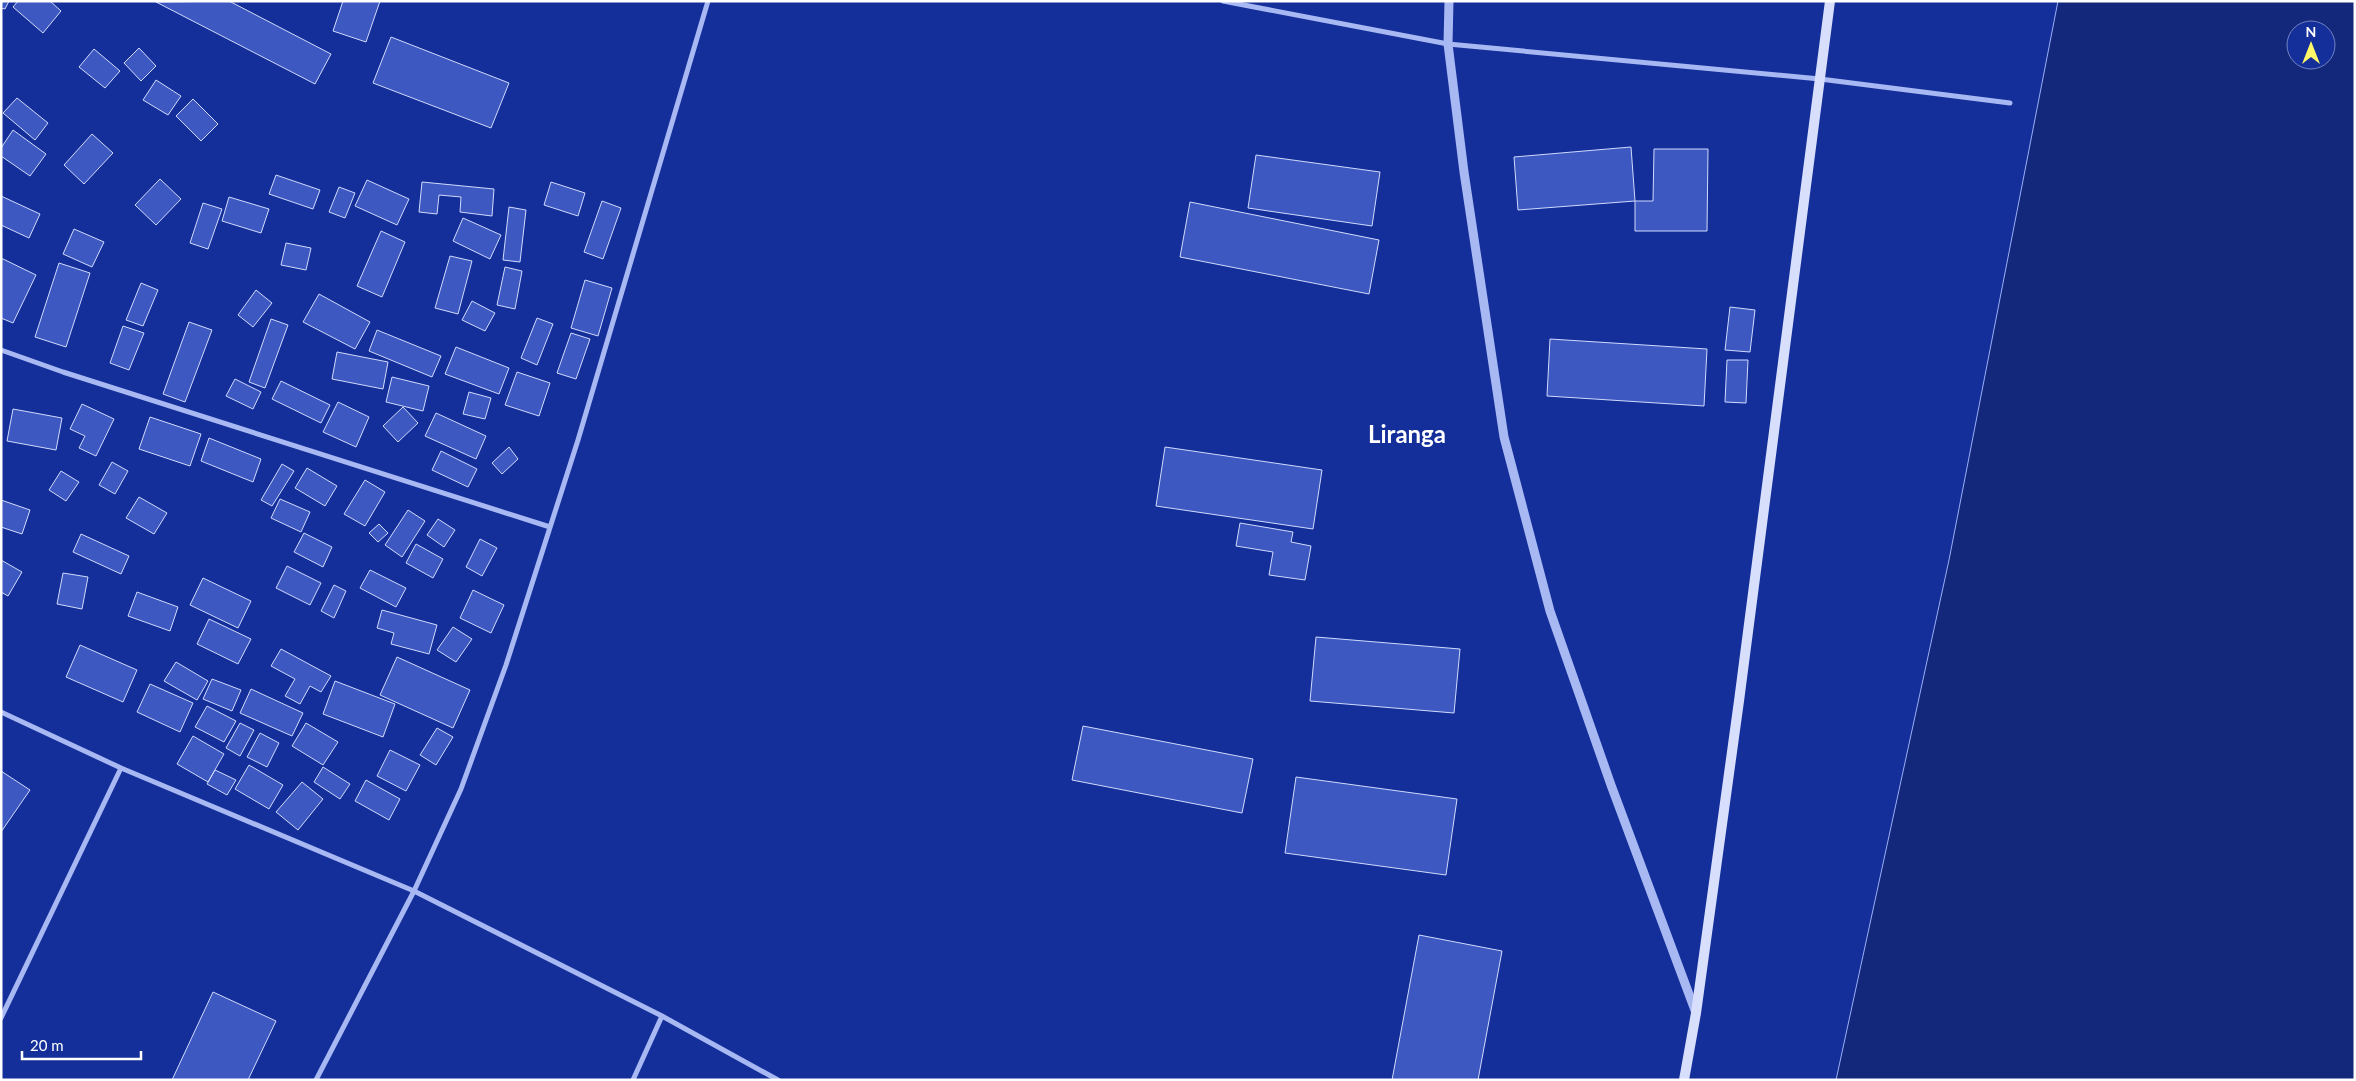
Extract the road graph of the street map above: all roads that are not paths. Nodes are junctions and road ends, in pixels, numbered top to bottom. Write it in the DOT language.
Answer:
graph roads {
  1 [pos="708,1"];
  2 [pos="1223,1"];
  3 [pos="1449,1"];
  4 [pos="1830,1"];
  5 [pos="1448,44"];
  6 [pos="1820,79"];
  7 [pos="2010,103"];
  8 [pos="1,350"];
  9 [pos="550,527"];
  10 [pos="1,712"];
  11 [pos="122,768"];
  12 [pos="414,891"];
  13 [pos="1696,1013"];
  14 [pos="662,1016"];
  15 [pos="1,1018"];
  16 [pos="316,1080"];
  17 [pos="633,1080"];
  18 [pos="778,1080"];
  19 [pos="1684,1080"];
  1 -- 9 [label="street"];
  2 -- 5 [label="street"];
  3 -- 5 [label="street"];
  4 -- 6 [label="main road"];
  5 -- 6 [label="street"];
  5 -- 13 [label="street"];
  6 -- 7 [label="street"];
  6 -- 13 [label="main road"];
  8 -- 9 [label="street"];
  9 -- 12 [label="street"];
  10 -- 11 [label="street"];
  11 -- 12 [label="street"];
  11 -- 15 [label="street"];
  12 -- 14 [label="street"];
  12 -- 16 [label="street"];
  13 -- 19 [label="main road"];
  14 -- 17 [label="street"];
  14 -- 18 [label="street"];
}
